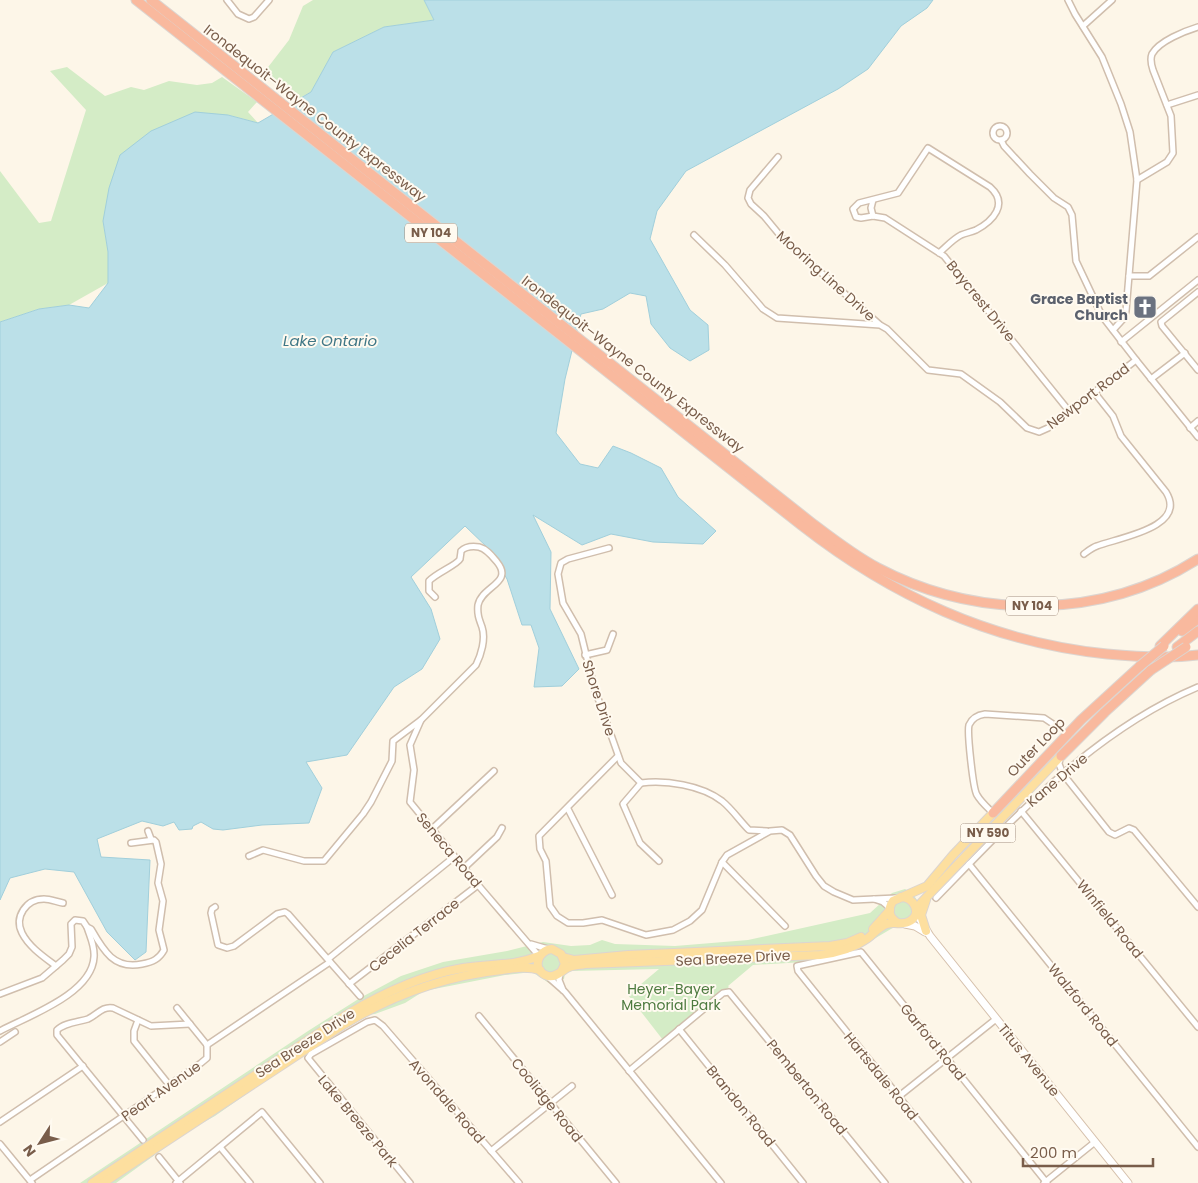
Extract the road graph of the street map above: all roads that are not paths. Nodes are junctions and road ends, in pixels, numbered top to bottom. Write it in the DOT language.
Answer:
graph roads {
  1 [pos="136,0"];
  2 [pos="151,0"];
  3 [pos="227,0"];
  4 [pos="269,0"];
  5 [pos="1068,0"];
  6 [pos="1112,0"];
  7 [pos="1083,26"];
  8 [pos="1198,28"];
  9 [pos="251,85"];
  10 [pos="1198,95"];
  11 [pos="1168,105"];
  12 [pos="1001,140"];
  13 [pos="778,157"];
  14 [pos="1136,180"];
  15 [pos="874,200"];
  16 [pos="873,216"];
  17 [pos="694,236"];
  18 [pos="1198,237"];
  19 [pos="939,253"];
  20 [pos="1129,276"];
  21 [pos="1198,280"];
  22 [pos="1198,292"];
  23 [pos="880,325"];
  24 [pos="1113,330"];
  25 [pos="1122,342"];
  26 [pos="1185,353"];
  27 [pos="1136,360"];
  28 [pos="1198,370"];
  29 [pos="617,374"];
  30 [pos="1151,379"];
  31 [pos="1094,392"];
  32 [pos="1070,411"];
  33 [pos="1198,421"];
  34 [pos="1190,428"];
  35 [pos="1198,437"];
  36 [pos="609,548"];
  37 [pos="1084,554"];
  38 [pos="1198,559"];
  39 [pos="435,597"];
  40 [pos="1198,609"];
  41 [pos="1198,619"];
  42 [pos="1198,631"];
  43 [pos="613,634"];
  44 [pos="1198,639"];
  45 [pos="1162,646"];
  46 [pos="1182,647"];
  47 [pos="585,655"];
  48 [pos="1198,655"];
  49 [pos="1198,687"];
  50 [pos="422,720"];
  51 [pos="1056,726"];
  52 [pos="618,756"];
  53 [pos="1061,756"];
  54 [pos="494,771"];
  55 [pos="1046,772"];
  56 [pos="1063,774"];
  57 [pos="641,783"];
  58 [pos="568,809"];
  59 [pos="1021,811"];
  60 [pos="993,813"];
  61 [pos="502,828"];
  62 [pos="148,830"];
  63 [pos="432,830"];
  64 [pos="770,831"];
  65 [pos="154,841"];
  66 [pos="131,842"];
  67 [pos="249,856"];
  68 [pos="454,857"];
  69 [pos="659,861"];
  70 [pos="722,862"];
  71 [pos="969,864"];
  72 [pos="464,868"];
  73 [pos="478,885"];
  74 [pos="612,895"];
  75 [pos="934,895"];
  76 [pos="869,898"];
  77 [pos="900,898"];
  78 [pos="63,903"];
  79 [pos="215,907"];
  80 [pos="1198,907"];
  81 [pos="890,909"];
  82 [pos="916,912"];
  83 [pos="901,923"];
  84 [pos="785,926"];
  85 [pos="87,927"];
  86 [pos="928,934"];
  87 [pos="528,943"];
  88 [pos="548,949"];
  89 [pos="539,956"];
  90 [pos="563,957"];
  91 [pos="329,960"];
  92 [pos="56,966"];
  93 [pos="796,967"];
  94 [pos="560,972"];
  95 [pos="543,973"];
  96 [pos="349,984"];
  97 [pos="565,992"];
  98 [pos="0,994"];
  99 [pos="360,996"];
  100 [pos="177,1008"];
  101 [pos="479,1016"];
  102 [pos="996,1019"];
  103 [pos="138,1020"];
  104 [pos="190,1024"];
  105 [pos="1198,1027"];
  106 [pos="679,1029"];
  107 [pos="0,1031"];
  108 [pos="15,1032"];
  109 [pos="0,1042"];
  110 [pos="207,1046"];
  111 [pos="308,1058"];
  112 [pos="946,1058"];
  113 [pos="83,1066"];
  114 [pos="629,1071"];
  115 [pos="170,1086"];
  116 [pos="572,1086"];
  117 [pos="898,1097"];
  118 [pos="550,1104"];
  119 [pos="125,1117"];
  120 [pos="0,1122"];
  121 [pos="143,1140"];
  122 [pos="1095,1142"];
  123 [pos="1198,1146"];
  124 [pos="1,1147"];
  125 [pos="220,1147"];
  126 [pos="491,1152"];
  127 [pos="159,1157"];
  128 [pos="31,1182"];
  129 [pos="178,1182"];
  130 [pos="1045,1182"];
  131 [pos="92,1183"];
  132 [pos="103,1183"];
  133 [pos="250,1183"];
  134 [pos="320,1183"];
  135 [pos="410,1183"];
  136 [pos="518,1183"];
  137 [pos="616,1183"];
  138 [pos="721,1183"];
  139 [pos="803,1183"];
  140 [pos="885,1183"];
  141 [pos="968,1183"];
  142 [pos="1128,1183"];
  1 -- 9 [label="highway, Irondequoit–Wayne County Expressway / NY 104"];
  2 -- 9 [label="highway, Irondequoit–Wayne County Expressway / NY 104"];
  3 -- 4 [label="street"];
  5 -- 7 [label="street"];
  6 -- 7 [label="street"];
  7 -- 14 [label="street"];
  8 -- 11 [label="street"];
  9 -- 29 [label="highway, NY 104"];
  10 -- 11 [label="street"];
  11 -- 14 [label="street"];
  12 -- 24 [label="street"];
  13 -- 23 [label="street, Mooring Line Drive"];
  14 -- 20 [label="street"];
  15 -- 16 [label="street"];
  15 -- 16 [label="street, Baycrest Drive"];
  15 -- 19 [label="street"];
  16 -- 19 [label="street, Baycrest Drive"];
  17 -- 23 [label="street"];
  18 -- 20 [label="street"];
  19 -- 32 [label="street, Baycrest Drive"];
  20 -- 24 [label="street"];
  21 -- 25 [label="street"];
  22 -- 26 [label="street"];
  23 -- 32 [label="street, Newport Road"];
  24 -- 25 [label="street"];
  25 -- 27 [label="street"];
  26 -- 28 [label="street"];
  26 -- 30 [label="street"];
  27 -- 30 [label="street"];
  27 -- 31 [label="street, Newport Road"];
  29 -- 38 [label="highway, Irondequoit–Wayne County Expressway / NY 104"];
  29 -- 48 [label="highway, Irondequoit–Wayne County Expressway / NY 104"];
  30 -- 34 [label="street"];
  31 -- 32 [label="street, Newport Road"];
  31 -- 37 [label="street"];
  33 -- 34 [label="street"];
  34 -- 35 [label="street"];
  36 -- 47 [label="street, Shore Drive"];
  39 -- 50 [label="street, Seneca Road"];
  40 -- 45 [label="highway"];
  41 -- 45 [label="highway, Outer Loop / NY 590"];
  42 -- 46 [label="highway"];
  43 -- 47 [label="street"];
  44 -- 46 [label="highway"];
  45 -- 60 [label="highway, Outer Loop / NY 590, bridge"];
  46 -- 53 [label="highway, Outer Loop / NY 590, bridge"];
  47 -- 52 [label="street, Shore Drive"];
  49 -- 56 [label="street, Kane Drive"];
  50 -- 63 [label="street, Seneca Road"];
  50 -- 67 [label="street"];
  51 -- 60 [label="street"];
  52 -- 57 [label="street, Shore Drive"];
  52 -- 58 [label="street"];
  53 -- 55 [label="main road, Outer Loop / NY 590"];
  53 -- 56 [label="street"];
  54 -- 63 [label="street"];
  55 -- 56 [label="street"];
  55 -- 75 [label="main road, Outer Loop / NY 590"];
  56 -- 59 [label="street, Kane Drive"];
  56 -- 80 [label="street"];
  57 -- 64 [label="street"];
  57 -- 69 [label="street"];
  58 -- 70 [label="street"];
  58 -- 74 [label="street"];
  59 -- 71 [label="street, Kane Drive"];
  59 -- 105 [label="street, Winfield Road"];
  60 -- 77 [label="main road, Outer Loop / NY 590"];
  61 -- 72 [label="street"];
  62 -- 65 [label="street"];
  63 -- 68 [label="street, Seneca Road"];
  64 -- 70 [label="street"];
  64 -- 76 [label="street"];
  65 -- 66 [label="street"];
  65 -- 85 [label="street"];
  68 -- 72 [label="street, Seneca Road"];
  68 -- 91 [label="street, Peart Avenue"];
  70 -- 84 [label="street"];
  71 -- 75 [label="street, Kane Drive"];
  71 -- 123 [label="street, Walzford Road"];
  72 -- 73 [label="street, Seneca Road"];
  73 -- 87 [label="street, Seneca Road"];
  73 -- 96 [label="street, Cecelia Terrace"];
  75 -- 82 [label="main road, Outer Loop / NY 590"];
  75 -- 86 [label="main road"];
  76 -- 77 [label="street"];
  76 -- 81 [label="street"];
  77 -- 81 [label="main road"];
  77 -- 82 [label="main road"];
  78 -- 92 [label="street"];
  79 -- 91 [label="street"];
  81 -- 83 [label="main road"];
  81 -- 90 [label="main road, Sea Breeze Drive"];
  82 -- 83 [label="main road"];
  82 -- 86 [label="main road, Titus Avenue"];
  83 -- 86 [label="main road, Titus Avenue"];
  83 -- 94 [label="main road, Sea Breeze Drive"];
  85 -- 92 [label="street"];
  85 -- 107 [label="street"];
  86 -- 102 [label="main road, Titus Avenue"];
  87 -- 88 [label="street"];
  87 -- 89 [label="street, Seneca Road"];
  88 -- 89 [label="main road"];
  88 -- 90 [label="main road"];
  89 -- 95 [label="main road"];
  89 -- 131 [label="main road, Sea Breeze Drive"];
  90 -- 94 [label="main road"];
  91 -- 96 [label="street"];
  91 -- 110 [label="street, Peart Avenue"];
  92 -- 98 [label="street"];
  93 -- 112 [label="street, Garford Road"];
  93 -- 117 [label="street, Hartsdale Road"];
  94 -- 95 [label="main road"];
  94 -- 97 [label="street"];
  95 -- 97 [label="street"];
  95 -- 132 [label="main road, Sea Breeze Drive"];
  96 -- 99 [label="street"];
  97 -- 114 [label="street"];
  100 -- 104 [label="street"];
  101 -- 118 [label="street, Coolidge Road"];
  102 -- 112 [label="street"];
  102 -- 122 [label="main road, Titus Avenue"];
  103 -- 104 [label="street"];
  103 -- 113 [label="street"];
  103 -- 115 [label="street"];
  104 -- 110 [label="street"];
  106 -- 114 [label="street"];
  106 -- 139 [label="street, Brandon Road"];
  106 -- 140 [label="street, Pemberton Road"];
  108 -- 109 [label="street"];
  110 -- 115 [label="street, Peart Avenue"];
  111 -- 126 [label="street, Avondale Road"];
  111 -- 135 [label="street, Lake Breeze Park"];
  112 -- 117 [label="street"];
  112 -- 130 [label="street, Garford Road"];
  113 -- 119 [label="street"];
  113 -- 120 [label="street"];
  114 -- 138 [label="street"];
  115 -- 119 [label="street, Peart Avenue"];
  116 -- 118 [label="street"];
  117 -- 141 [label="street, Hartsdale Road"];
  118 -- 126 [label="street"];
  118 -- 137 [label="street, Coolidge Road"];
  119 -- 121 [label="street"];
  119 -- 128 [label="street, Peart Avenue"];
  122 -- 130 [label="street"];
  122 -- 142 [label="main road, Titus Avenue"];
  124 -- 128 [label="street"];
  125 -- 129 [label="street"];
  125 -- 133 [label="street"];
  125 -- 134 [label="street"];
  126 -- 136 [label="street, Avondale Road"];
  127 -- 129 [label="street"];
}
